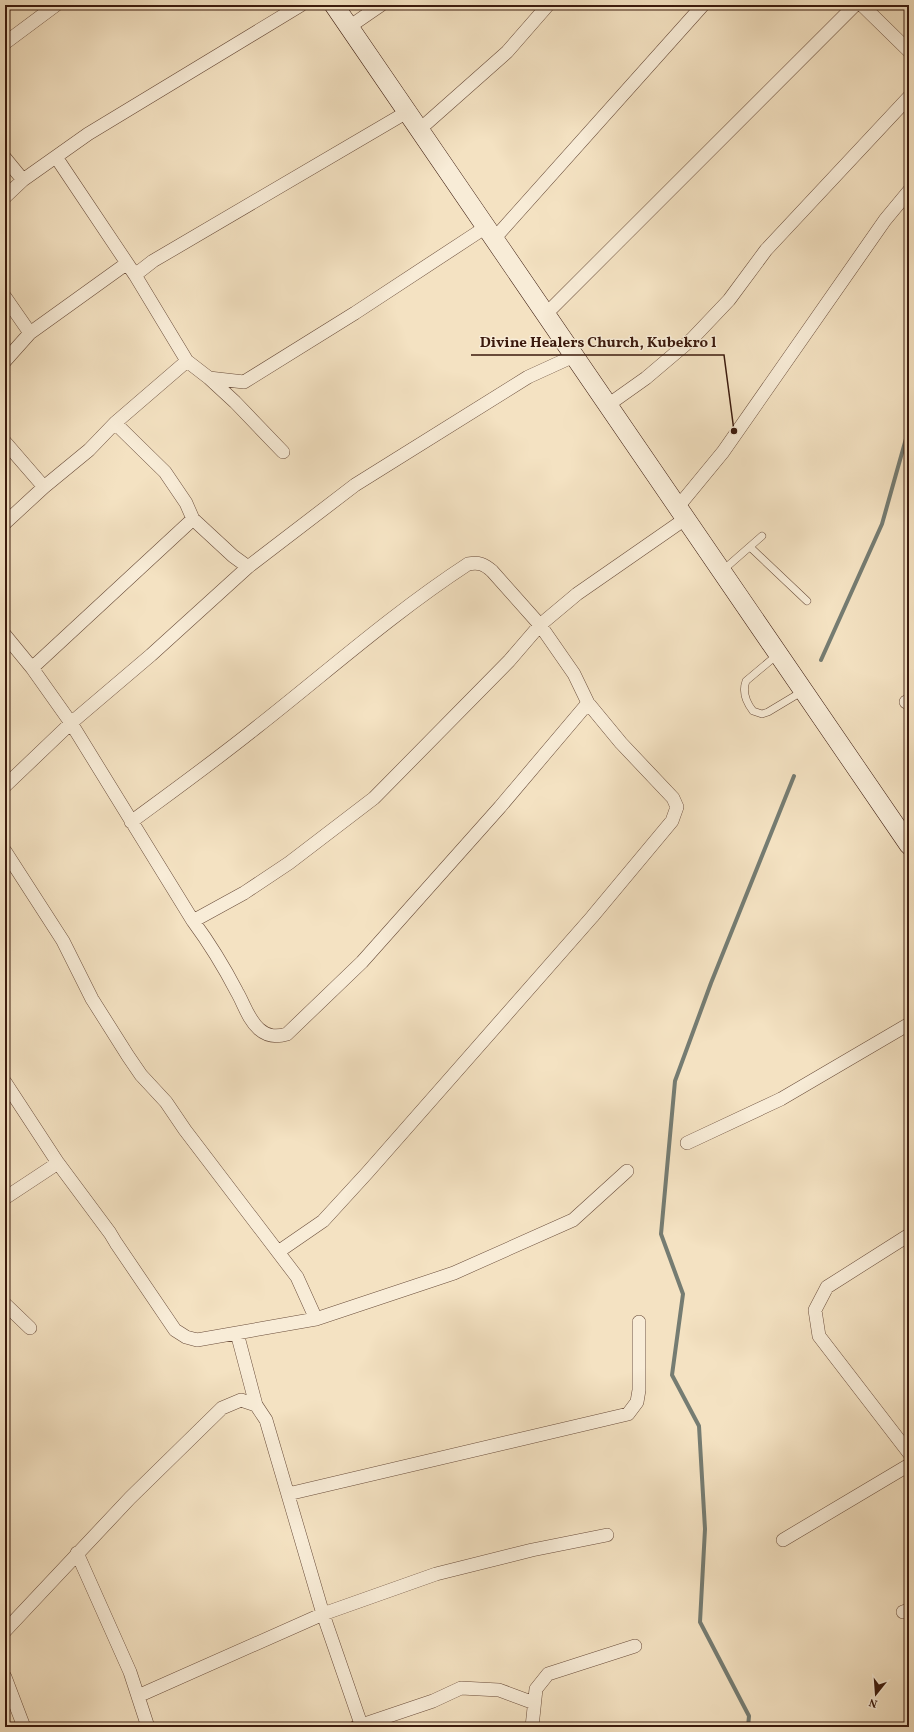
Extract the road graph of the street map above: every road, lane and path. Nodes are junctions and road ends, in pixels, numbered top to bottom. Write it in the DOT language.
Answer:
graph roads {
  1 [pos="56,5"];
  2 [pos="301,5"];
  3 [pos="334,5"];
  4 [pos="381,5"];
  5 [pos="548,5"];
  6 [pos="703,5"];
  7 [pos="855,5"];
  8 [pos="862,5"];
  9 [pos="349,27"];
  10 [pos="5,43"];
  11 [pos="909,51"];
  12 [pos="909,98"];
  13 [pos="407,112"];
  14 [pos="419,130"];
  15 [pos="5,158"];
  16 [pos="56,158"];
  17 [pos="24,180"];
  18 [pos="909,191"];
  19 [pos="5,197"];
  20 [pos="490,233"];
  21 [pos="126,264"];
  22 [pos="135,276"];
  23 [pos="5,297"];
  24 [pos="546,314"];
  25 [pos="30,333"];
  26 [pos="574,356"];
  27 [pos="5,361"];
  28 [pos="187,361"];
  29 [pos="209,378"];
  30 [pos="244,382"];
  31 [pos="235,402"];
  32 [pos="608,405"];
  33 [pos="116,423"];
  34 [pos="5,442"];
  35 [pos="283,452"];
  36 [pos="44,487"];
  37 [pos="681,514"];
  38 [pos="193,519"];
  39 [pos="5,523"];
  40 [pos="762,536"];
  41 [pos="750,547"];
  42 [pos="248,567"];
  43 [pos="722,572"];
  44 [pos="807,601"];
  45 [pos="540,625"];
  46 [pos="5,635"];
  47 [pos="778,654"];
  48 [pos="32,668"];
  49 [pos="803,691"];
  50 [pos="588,703"];
  51 [pos="71,723"];
  52 [pos="5,786"];
  53 [pos="131,822"];
  54 [pos="909,845"];
  55 [pos="5,851"];
  56 [pos="193,922"];
  57 [pos="909,1024"];
  58 [pos="5,1082"];
  59 [pos="687,1143"];
  60 [pos="58,1163"];
  61 [pos="626,1171"];
  62 [pos="5,1198"];
  63 [pos="909,1234"];
  64 [pos="278,1252"];
  65 [pos="5,1304"];
  66 [pos="316,1319"];
  67 [pos="638,1322"];
  68 [pos="30,1328"];
  69 [pos="236,1333"];
  70 [pos="256,1405"];
  71 [pos="909,1453"];
  72 [pos="909,1465"];
  73 [pos="288,1494"];
  74 [pos="607,1535"];
  75 [pos="783,1540"];
  76 [pos="77,1553"];
  77 [pos="323,1614"];
  78 [pos="5,1631"];
  79 [pos="635,1646"];
  80 [pos="5,1677"];
  81 [pos="138,1696"];
  82 [pos="534,1703"];
  83 [pos="360,1726"];
  84 [pos="24,1727"];
  85 [pos="148,1727"];
  86 [pos="532,1727"];
  1 -- 10 [label="street"];
  2 -- 16 [label="street"];
  3 -- 9 [label="main road"];
  4 -- 9 [label="street"];
  5 -- 14 [label="street"];
  6 -- 20 [label="street"];
  7 -- 24 [label="street"];
  8 -- 11 [label="street"];
  9 -- 13 [label="main road"];
  12 -- 32 [label="street"];
  13 -- 14 [label="main road"];
  13 -- 22 [label="street"];
  14 -- 20 [label="main road"];
  15 -- 17 [label="street"];
  16 -- 17 [label="street"];
  16 -- 21 [label="street"];
  17 -- 19 [label="street"];
  18 -- 37 [label="street"];
  20 -- 24 [label="main road"];
  20 -- 30 [label="street"];
  21 -- 22 [label="street"];
  21 -- 25 [label="street"];
  22 -- 28 [label="street"];
  23 -- 25 [label="street"];
  24 -- 26 [label="main road"];
  25 -- 27 [label="street"];
  26 -- 32 [label="main road"];
  26 -- 42 [label="street"];
  28 -- 29 [label="street"];
  28 -- 33 [label="street"];
  29 -- 30 [label="street"];
  29 -- 31 [label="street"];
  30 -- 31 [label="street"];
  31 -- 35 [label="street"];
  32 -- 37 [label="main road"];
  33 -- 36 [label="street"];
  33 -- 38 [label="street"];
  34 -- 36 [label="street"];
  36 -- 39 [label="street"];
  37 -- 43 [label="main road"];
  37 -- 45 [label="street"];
  38 -- 42 [label="street"];
  38 -- 48 [label="street"];
  40 -- 41 [label="lane"];
  41 -- 43 [label="lane"];
  41 -- 44 [label="lane"];
  42 -- 51 [label="street"];
  43 -- 47 [label="main road"];
  45 -- 50 [label="street"];
  45 -- 53 [label="street"];
  45 -- 56 [label="street"];
  46 -- 48 [label="street"];
  47 -- 49 [label="main road"];
  47 -- 49 [label="lane"];
  48 -- 51 [label="street"];
  49 -- 54 [label="main road"];
  50 -- 56 [label="street"];
  50 -- 64 [label="street"];
  51 -- 52 [label="street"];
  51 -- 53 [label="street"];
  53 -- 56 [label="street"];
  55 -- 64 [label="street"];
  57 -- 59 [label="street"];
  58 -- 60 [label="street"];
  60 -- 62 [label="street"];
  60 -- 69 [label="street"];
  61 -- 66 [label="street"];
  63 -- 71 [label="street"];
  64 -- 66 [label="street"];
  65 -- 68 [label="street"];
  66 -- 69 [label="street"];
  67 -- 73 [label="street"];
  69 -- 70 [label="street"];
  70 -- 73 [label="street"];
  70 -- 76 [label="street"];
  72 -- 75 [label="street"];
  73 -- 77 [label="street"];
  74 -- 77 [label="street"];
  76 -- 78 [label="street"];
  76 -- 81 [label="street"];
  77 -- 81 [label="street"];
  77 -- 83 [label="street"];
  79 -- 82 [label="street"];
  80 -- 84 [label="street"];
  81 -- 85 [label="street"];
  82 -- 83 [label="street"];
  82 -- 86 [label="street"];
}
